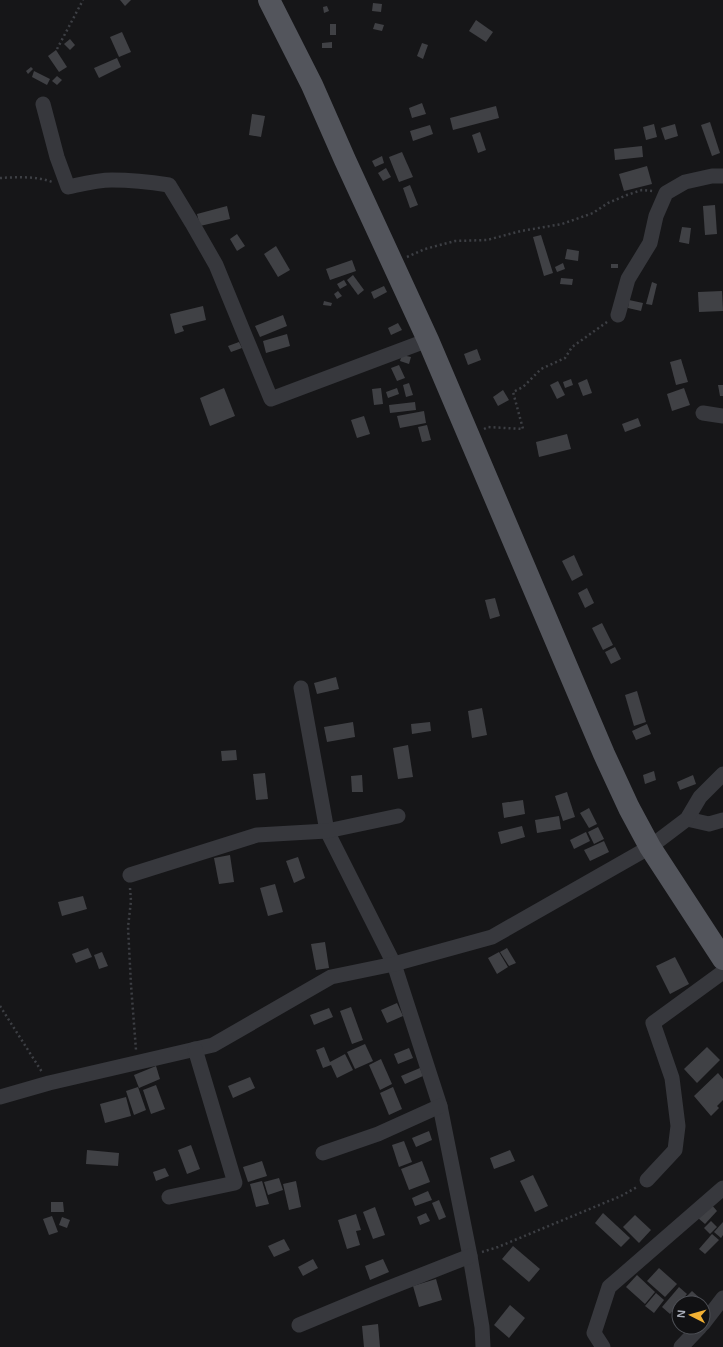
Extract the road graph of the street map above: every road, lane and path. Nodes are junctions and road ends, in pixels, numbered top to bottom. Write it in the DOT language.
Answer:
graph roads {
  1 [pos="83,0"];
  2 [pos="269,0"];
  3 [pos="57,49"];
  4 [pos="43,104"];
  5 [pos="723,176"];
  6 [pos="0,178"];
  7 [pos="68,187"];
  8 [pos="666,193"];
  9 [pos="392,263"];
  10 [pos="618,315"];
  11 [pos="428,340"];
  12 [pos="703,413"];
  13 [pos="723,416"];
  14 [pos="468,434"];
  15 [pos="301,688"];
  16 [pos="723,774"];
  17 [pos="398,816"];
  18 [pos="687,819"];
  19 [pos="723,820"];
  20 [pos="327,831"];
  21 [pos="650,847"];
  22 [pos="130,875"];
  23 [pos="723,959"];
  24 [pos="394,964"];
  25 [pos="723,972"];
  26 [pos="0,1006"];
  27 [pos="195,1049"];
  28 [pos="137,1062"];
  29 [pos="49,1083"];
  30 [pos="0,1097"];
  31 [pos="440,1106"];
  32 [pos="323,1153"];
  33 [pos="647,1180"];
  34 [pos="723,1188"];
  35 [pos="169,1197"];
  36 [pos="470,1256"];
  37 [pos="723,1298"];
  38 [pos="711,1314"];
  39 [pos="299,1325"];
  40 [pos="692,1335"];
  41 [pos="483,1347"];
  42 [pos="603,1347"];
  43 [pos="681,1347"];
  1 -- 3 [label="path"];
  2 -- 9 [label="main road"];
  4 -- 7 [label="street"];
  5 -- 8 [label="street"];
  6 -- 7 [label="path"];
  7 -- 11 [label="street"];
  8 -- 9 [label="path"];
  8 -- 10 [label="street"];
  9 -- 11 [label="main road"];
  10 -- 14 [label="path"];
  11 -- 14 [label="main road"];
  12 -- 13 [label="street"];
  14 -- 21 [label="main road"];
  15 -- 20 [label="street"];
  16 -- 18 [label="street"];
  17 -- 20 [label="street"];
  18 -- 19 [label="street"];
  18 -- 21 [label="street"];
  20 -- 22 [label="street"];
  20 -- 24 [label="street"];
  21 -- 23 [label="main road"];
  21 -- 24 [label="street"];
  22 -- 28 [label="path"];
  24 -- 27 [label="street"];
  24 -- 31 [label="street"];
  25 -- 33 [label="street"];
  26 -- 29 [label="path"];
  27 -- 28 [label="street"];
  27 -- 35 [label="street"];
  28 -- 29 [label="street"];
  29 -- 30 [label="street"];
  31 -- 32 [label="street"];
  31 -- 36 [label="street"];
  33 -- 36 [label="path"];
  34 -- 42 [label="street"];
  36 -- 39 [label="street"];
  36 -- 41 [label="street"];
  37 -- 38 [label="street"];
  40 -- 43 [label="street"];
}
